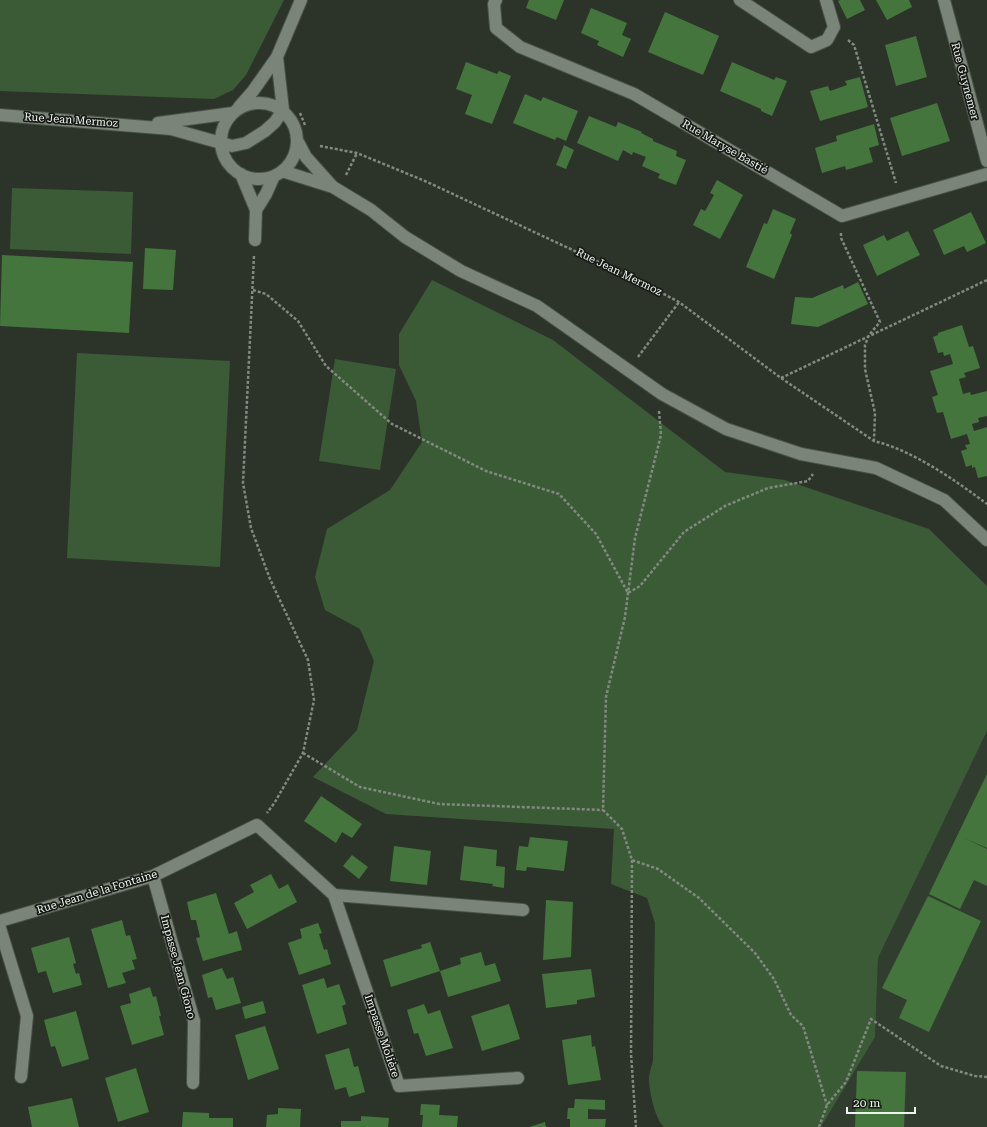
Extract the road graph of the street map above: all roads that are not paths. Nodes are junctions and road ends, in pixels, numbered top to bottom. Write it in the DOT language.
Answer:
graph roads {
  1 [pos="301,0"];
  2 [pos="496,0"];
  3 [pos="740,0"];
  4 [pos="826,0"];
  5 [pos="944,0"];
  6 [pos="277,57"];
  7 [pos="236,110"];
  8 [pos="282,110"];
  9 [pos="0,115"];
  10 [pos="143,125"];
  11 [pos="297,140"];
  12 [pos="220,143"];
  13 [pos="987,161"];
  14 [pos="278,173"];
  15 [pos="241,174"];
  16 [pos="987,174"];
  17 [pos="336,188"];
  18 [pos="256,210"];
  19 [pos="255,240"];
  20 [pos="987,540"];
  21 [pos="257,826"];
  22 [pos="154,876"];
  23 [pos="334,895"];
  24 [pos="523,910"];
  25 [pos="0,921"];
  26 [pos="0,928"];
  27 [pos="21,1077"];
  28 [pos="518,1078"];
  29 [pos="193,1083"];
  1 -- 6 [label="street"];
  2 -- 16 [label="street, Rue Maryse Bastié"];
  3 -- 4 [label="street"];
  5 -- 13 [label="street, Rue Guynemer"];
  6 -- 7 [label="street"];
  6 -- 8 [label="street"];
  7 -- 8 [label="street, Rue Jean Mermoz"];
  7 -- 10 [label="street, Rue Jean Mermoz"];
  7 -- 12 [label="street"];
  8 -- 11 [label="street"];
  8 -- 12 [label="street, Rue Jean Mermoz"];
  9 -- 10 [label="street, Rue Jean Mermoz"];
  10 -- 12 [label="street, Rue Jean Mermoz"];
  11 -- 14 [label="street"];
  11 -- 17 [label="street"];
  12 -- 15 [label="street"];
  14 -- 15 [label="street"];
  14 -- 17 [label="street"];
  14 -- 18 [label="street"];
  15 -- 18 [label="street"];
  17 -- 20 [label="street"];
  18 -- 19 [label="street"];
  21 -- 22 [label="street, Rue Jean de la Fontaine"];
  21 -- 23 [label="street, Impasse Molière"];
  22 -- 25 [label="street, Rue Jean de la Fontaine"];
  22 -- 29 [label="street, Impasse Jean Giono"];
  23 -- 24 [label="street"];
  23 -- 28 [label="street, Impasse Molière"];
  26 -- 27 [label="street"];
}
